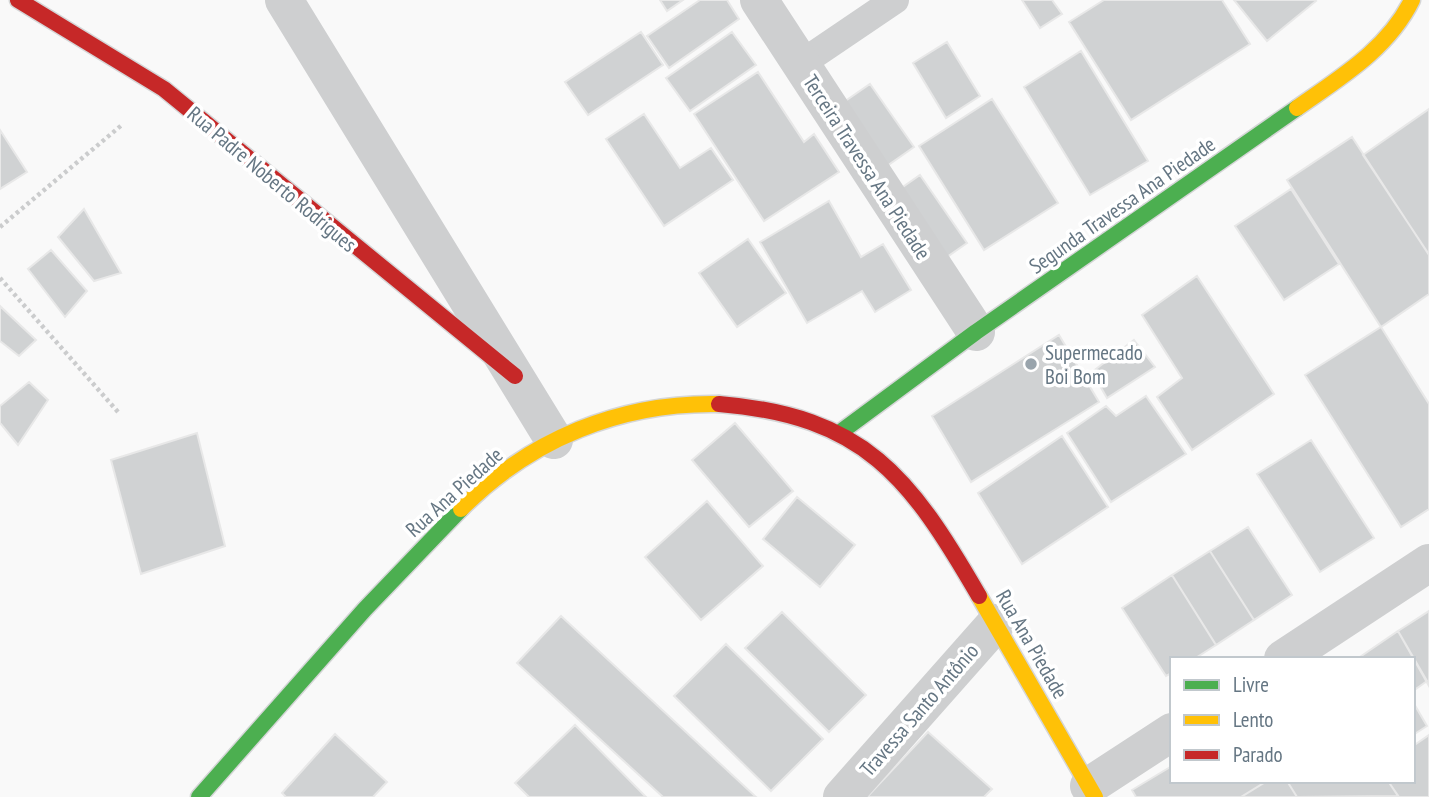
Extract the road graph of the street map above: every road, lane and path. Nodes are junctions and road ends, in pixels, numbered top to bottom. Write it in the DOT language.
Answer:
graph roads {
  1 [pos="18,0"];
  2 [pos="284,0"];
  3 [pos="759,0"];
  4 [pos="895,0"];
  5 [pos="1412,0"];
  6 [pos="799,65"];
  7 [pos="164,89"];
  8 [pos="0,227"];
  9 [pos="0,278"];
  10 [pos="976,332"];
  11 [pos="515,376"];
  12 [pos="118,412"];
  13 [pos="842,430"];
  14 [pos="554,440"];
  15 [pos="1429,563"];
  16 [pos="996,623"];
  17 [pos="1286,657"];
  18 [pos="1170,734"];
  19 [pos="1092,792"];
  20 [pos="199,797"];
  21 [pos="842,797"];
  1 -- 7 [label="street, Rua Padre Noberto Rodrigues"];
  2 -- 11 [label="street, Rua Padre Noberto Rodrigues"];
  3 -- 6 [label="street, Terceira Travessa Ana Piedade"];
  4 -- 6 [label="lane"];
  5 -- 10 [label="street, Segunda Travessa Ana Piedade"];
  6 -- 10 [label="street, Terceira Travessa Ana Piedade"];
  7 -- 8 [label="path"];
  7 -- 11 [label="street, Rua Padre Noberto Rodrigues"];
  9 -- 12 [label="path"];
  10 -- 13 [label="street, Segunda Travessa Ana Piedade"];
  11 -- 14 [label="street, Rua Padre Noberto Rodrigues"];
  13 -- 14 [label="street, Rua Ana Piedade"];
  13 -- 16 [label="street, Rua Ana Piedade"];
  14 -- 20 [label="street, Rua Ana Piedade"];
  15 -- 17 [label="street"];
  16 -- 19 [label="street, Rua Ana Piedade"];
  16 -- 21 [label="street, Travessa Santo Antônio"];
  18 -- 19 [label="street"];
}
